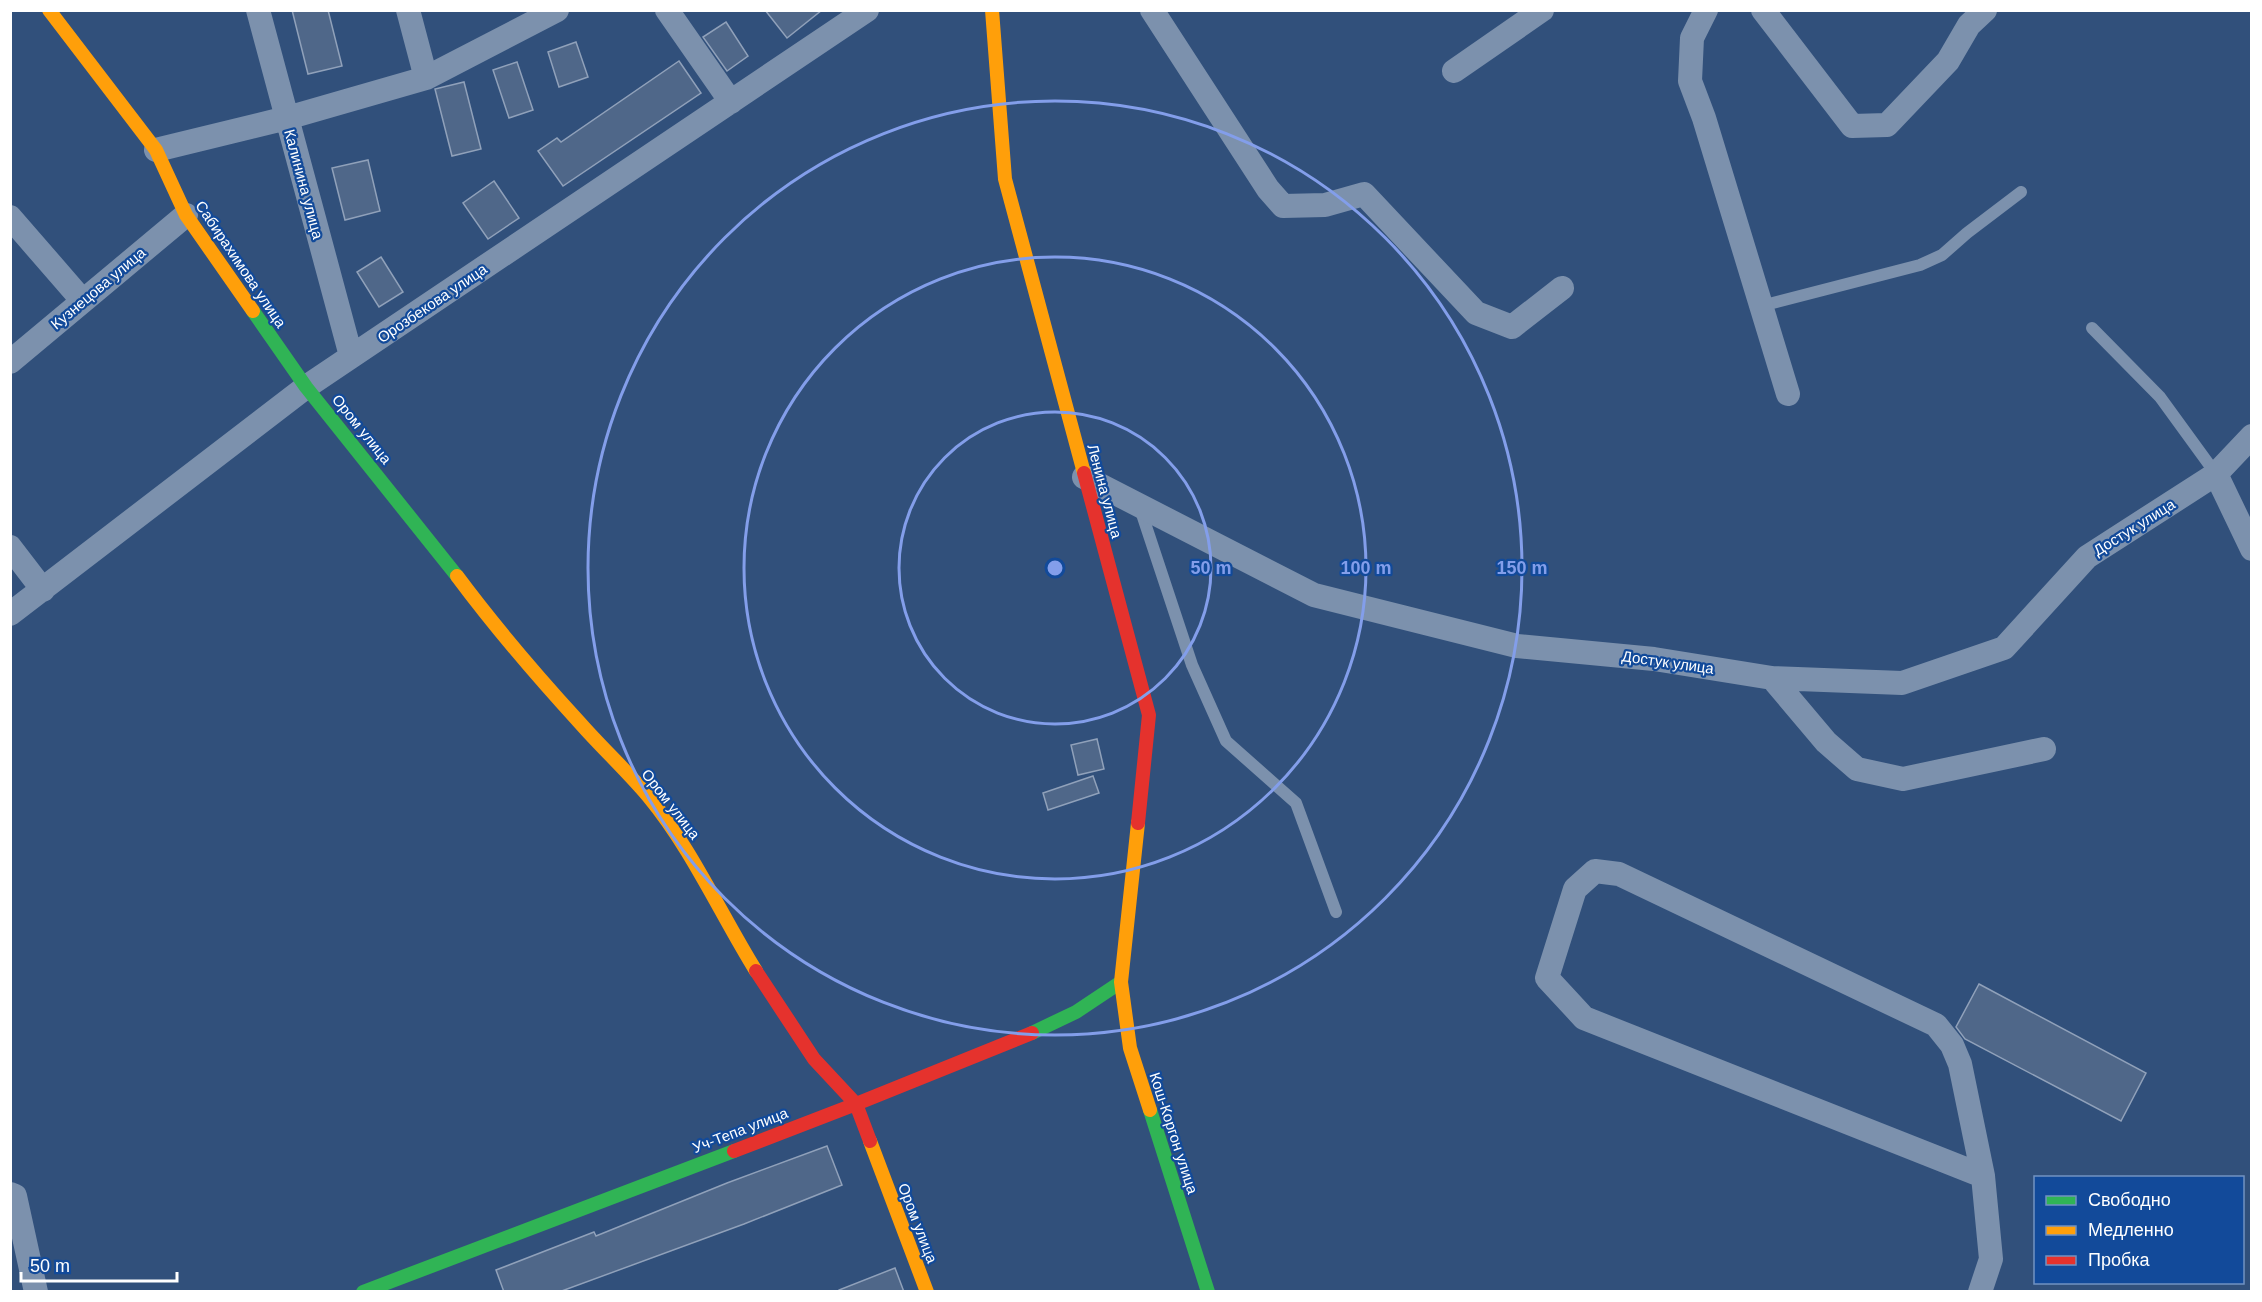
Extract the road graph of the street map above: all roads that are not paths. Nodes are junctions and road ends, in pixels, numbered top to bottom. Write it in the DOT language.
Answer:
graph roads {
  1 [pos="49,10"];
  2 [pos="258,10"];
  3 [pos="408,10"];
  4 [pos="557,10"];
  5 [pos="667,10"];
  6 [pos="992,10"];
  7 [pos="1152,10"];
  8 [pos="1542,10"];
  9 [pos="1706,10"];
  10 [pos="1763,10"];
  11 [pos="1985,10"];
  12 [pos="854,14"];
  13 [pos="1454,71"];
  14 [pos="426,78"];
  15 [pos="731,102"];
  16 [pos="286,118"];
  17 [pos="156,150"];
  18 [pos="2021,192"];
  19 [pos="186,215"];
  20 [pos="10,218"];
  21 [pos="1562,288"];
  22 [pos="82,300"];
  23 [pos="1761,306"];
  24 [pos="2092,328"];
  25 [pos="351,356"];
  26 [pos="10,362"];
  27 [pos="306,387"];
  28 [pos="1788,394"];
  29 [pos="2252,435"];
  30 [pos="2216,474"];
  31 [pos="1084,477"];
  32 [pos="1138,504"];
  33 [pos="10,547"];
  34 [pos="2252,549"];
  35 [pos="43,590"];
  36 [pos="10,614"];
  37 [pos="1772,678"];
  38 [pos="2044,749"];
  39 [pos="1336,912"];
  40 [pos="1121,982"];
  41 [pos="856,1104"];
  42 [pos="1983,1176"];
  43 [pos="10,1194"];
  44 [pos="36,1292"];
  45 [pos="363,1292"];
  46 [pos="927,1292"];
  47 [pos="1208,1292"];
  48 [pos="1980,1292"];
  1 -- 17 [label="street, Сабирахимова улица"];
  2 -- 16 [label="street, Калинина улица"];
  3 -- 14 [label="street"];
  4 -- 14 [label="street"];
  5 -- 15 [label="street"];
  6 -- 31 [label="street, Ленина улица"];
  7 -- 21 [label="street"];
  8 -- 13 [label="street"];
  9 -- 23 [label="street"];
  10 -- 11 [label="street"];
  12 -- 15 [label="street, Орозбекова улица"];
  14 -- 16 [label="street"];
  15 -- 25 [label="street, Орозбекова улица"];
  16 -- 17 [label="street"];
  16 -- 25 [label="street, Калинина улица"];
  17 -- 19 [label="street, Сабирахимова улица"];
  18 -- 23 [label="lane"];
  19 -- 22 [label="street, Кузнецова улица"];
  19 -- 27 [label="street, Сабирахимова улица"];
  20 -- 22 [label="street"];
  22 -- 26 [label="street, Кузнецова улица"];
  23 -- 28 [label="street"];
  24 -- 30 [label="lane"];
  25 -- 27 [label="street, Орозбекова улица"];
  27 -- 35 [label="street, Орозбекова улица"];
  27 -- 41 [label="street, Ором улица"];
  29 -- 30 [label="street, Достук улица"];
  30 -- 34 [label="street"];
  30 -- 37 [label="street, Достук улица"];
  31 -- 32 [label="street, Достук улица"];
  31 -- 40 [label="street, Ленина улица"];
  32 -- 37 [label="street, Достук улица"];
  32 -- 39 [label="lane"];
  33 -- 35 [label="street"];
  35 -- 36 [label="street, Орозбекова улица"];
  37 -- 38 [label="street"];
  40 -- 41 [label="street, Уч-Тепа улица"];
  40 -- 47 [label="street, Кош-Коргон улица"];
  41 -- 45 [label="street, Уч-Тепа улица"];
  41 -- 46 [label="street, Ором улица"];
  42 -- 42 [label="street"];
  42 -- 48 [label="street"];
  43 -- 44 [label="street"];
}
